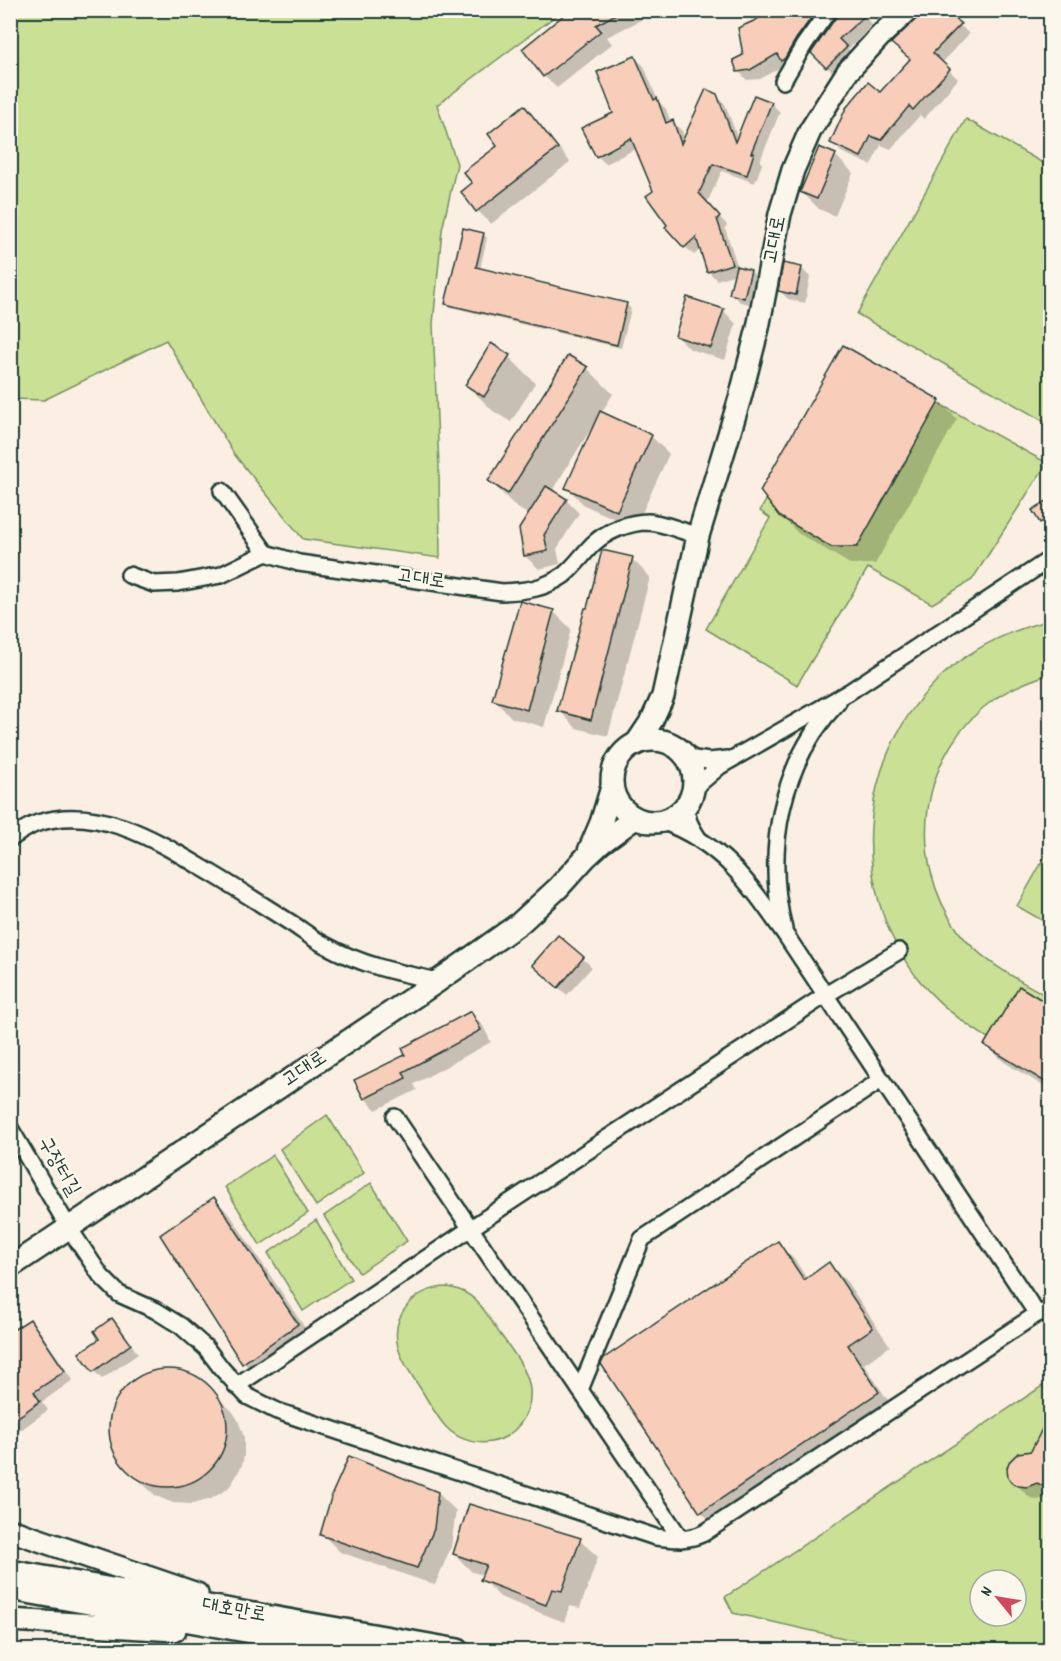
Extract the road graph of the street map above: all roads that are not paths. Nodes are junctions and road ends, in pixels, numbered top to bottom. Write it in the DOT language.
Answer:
graph roads {
  1 [pos="830,10"];
  2 [pos="908,10"];
  3 [pos="783,81"];
  4 [pos="222,491"];
  5 [pos="698,536"];
  6 [pos="266,553"];
  7 [pos="1050,559"];
  8 [pos="129,575"];
  9 [pos="849,692"];
  10 [pos="663,696"];
  11 [pos="636,744"];
  12 [pos="680,752"];
  13 [pos="736,757"];
  14 [pos="612,788"];
  15 [pos="689,797"];
  16 [pos="635,818"];
  17 [pos="661,821"];
  18 [pos="698,838"];
  19 [pos="10,839"];
  20 [pos="586,857"];
  21 [pos="786,937"];
  22 [pos="899,951"];
  23 [pos="438,981"];
  24 [pos="824,996"];
  25 [pos="880,1080"];
  26 [pos="395,1117"];
  27 [pos="10,1128"];
  28 [pos="69,1228"];
  29 [pos="471,1228"];
  30 [pos="10,1267"];
  31 [pos="1044,1312"];
  32 [pos="236,1386"];
  33 [pos="580,1390"];
  34 [pos="10,1530"];
  35 [pos="681,1539"];
  36 [pos="10,1571"];
  37 [pos="10,1588"];
  38 [pos="10,1620"];
  39 [pos="266,1625"];
  40 [pos="353,1650"];
  41 [pos="458,1650"];
  1 -- 3 [label="street"];
  2 -- 5 [label="street, 고대로"];
  4 -- 6 [label="street"];
  5 -- 6 [label="street, 고대로"];
  5 -- 10 [label="street, 고대로"];
  6 -- 8 [label="street"];
  7 -- 9 [label="street"];
  9 -- 13 [label="street"];
  9 -- 21 [label="street"];
  10 -- 11 [label="street"];
  10 -- 12 [label="street"];
  11 -- 12 [label="street"];
  11 -- 14 [label="street"];
  12 -- 13 [label="street"];
  12 -- 15 [label="street"];
  13 -- 15 [label="street"];
  14 -- 16 [label="street"];
  14 -- 20 [label="street"];
  15 -- 17 [label="street"];
  15 -- 18 [label="street"];
  16 -- 17 [label="street"];
  16 -- 20 [label="street"];
  17 -- 18 [label="street"];
  18 -- 21 [label="street"];
  19 -- 23 [label="street"];
  20 -- 23 [label="street, 고대로"];
  21 -- 24 [label="street"];
  22 -- 24 [label="street"];
  23 -- 28 [label="street, 고대로"];
  24 -- 25 [label="street"];
  24 -- 29 [label="street"];
  25 -- 31 [label="street"];
  25 -- 33 [label="street"];
  26 -- 29 [label="street"];
  27 -- 28 [label="street, 구장터길"];
  28 -- 30 [label="street, 고대로"];
  28 -- 32 [label="street, 구장터길"];
  29 -- 32 [label="street"];
  29 -- 33 [label="street"];
  31 -- 35 [label="street"];
  32 -- 35 [label="street, 구장터길"];
  33 -- 35 [label="street"];
  34 -- 39 [label="street"];
  36 -- 39 [label="street, 대호만로"];
  37 -- 39 [label="street, 대호만로"];
  38 -- 39 [label="street"];
  39 -- 40 [label="street, 대호만로"];
  39 -- 41 [label="street, 대호만로"];
}
